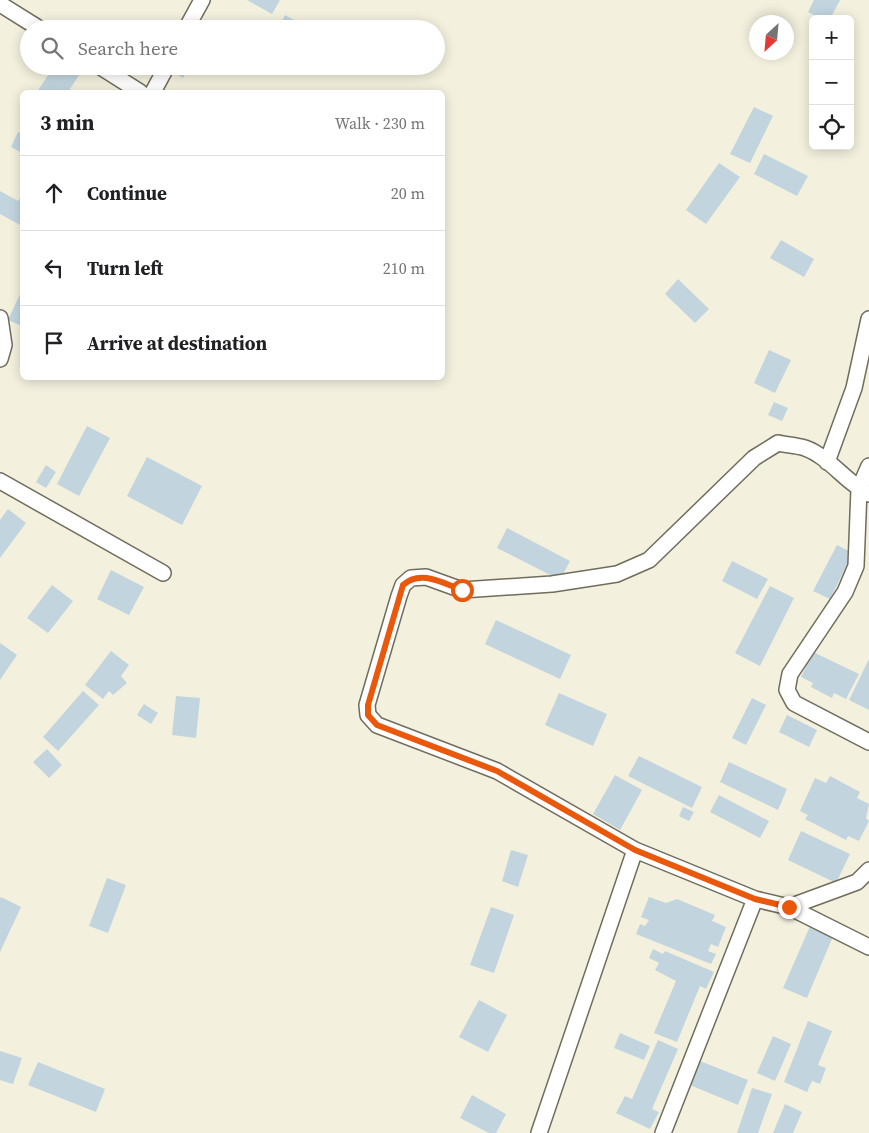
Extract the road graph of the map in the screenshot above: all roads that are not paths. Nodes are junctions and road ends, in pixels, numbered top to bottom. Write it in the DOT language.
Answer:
graph roads {
  1 [pos="202,0"];
  2 [pos="0,4"];
  3 [pos="26,20"];
  4 [pos="191,20"];
  5 [pos="113,75"];
  6 [pos="162,75"];
  7 [pos="137,90"];
  8 [pos="154,90"];
  9 [pos="0,318"];
  10 [pos="869,319"];
  11 [pos="0,359"];
  12 [pos="827,462"];
  13 [pos="869,466"];
  14 [pos="0,482"];
  15 [pos="864,492"];
  16 [pos="163,573"];
  17 [pos="869,742"];
  18 [pos="635,850"];
  19 [pos="869,870"];
  20 [pos="755,899"];
  21 [pos="789,907"];
  22 [pos="869,948"];
  23 [pos="540,1133"];
  24 [pos="663,1133"];
  1 -- 4 [label="street"];
  2 -- 3 [label="street"];
  5 -- 7 [label="street"];
  6 -- 8 [label="street"];
  9 -- 11 [label="street"];
  10 -- 12 [label="street"];
  12 -- 15 [label="street"];
  12 -- 18 [label="street"];
  13 -- 15 [label="street"];
  14 -- 16 [label="street"];
  15 -- 17 [label="street"];
  18 -- 20 [label="street"];
  18 -- 23 [label="street"];
  19 -- 21 [label="street"];
  20 -- 21 [label="street"];
  20 -- 24 [label="street"];
  21 -- 22 [label="street"];
}
